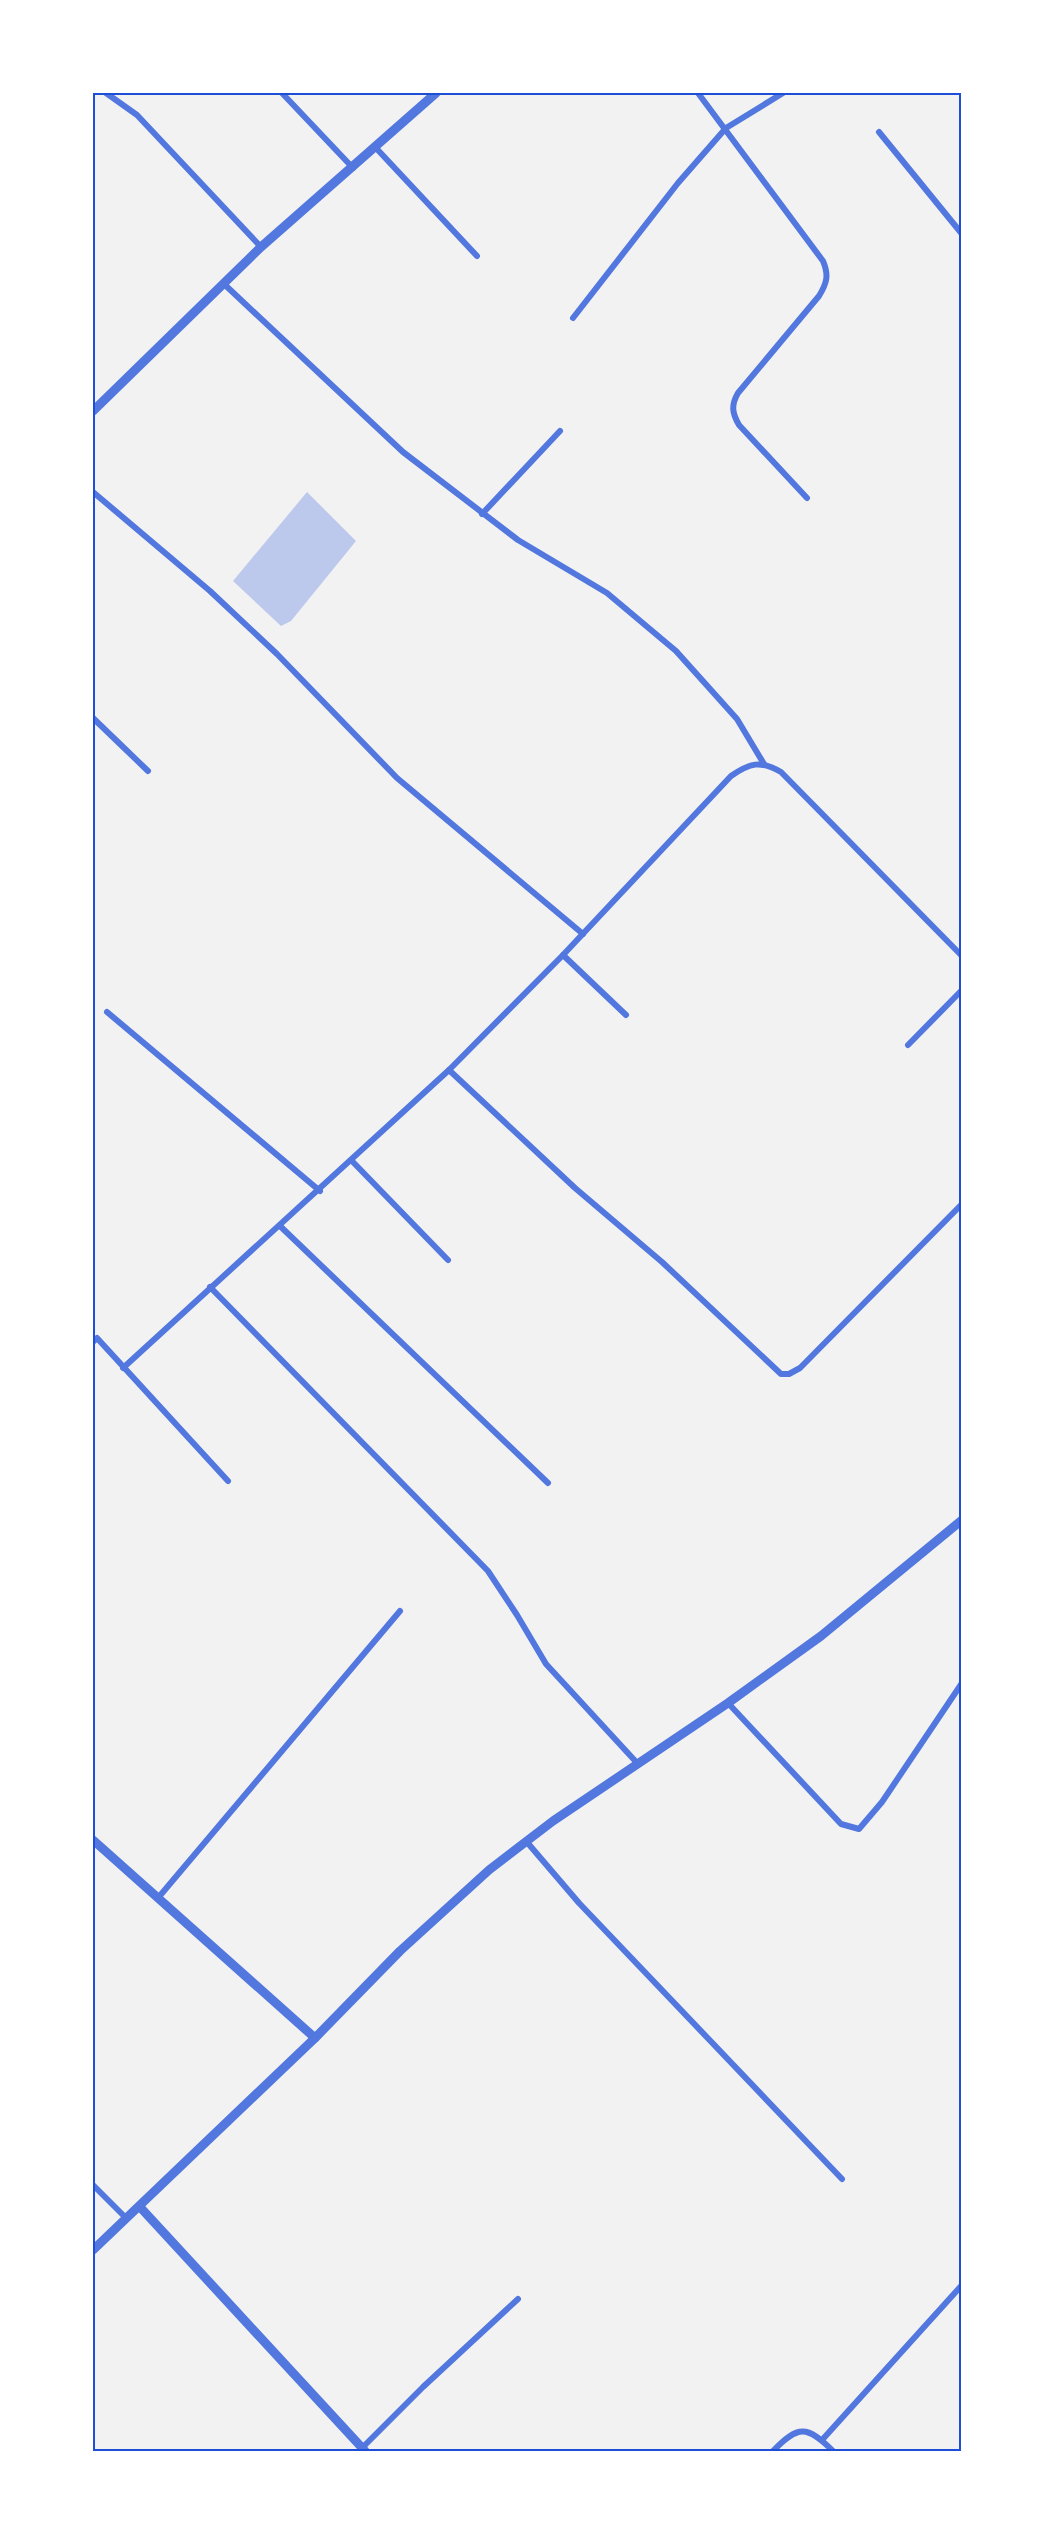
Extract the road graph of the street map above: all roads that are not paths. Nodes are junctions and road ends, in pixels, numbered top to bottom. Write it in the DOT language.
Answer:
graph roads {
  1 [pos="106,93"];
  2 [pos="282,93"];
  3 [pos="436,93"];
  4 [pos="698,93"];
  5 [pos="783,93"];
  6 [pos="726,128"];
  7 [pos="879,132"];
  8 [pos="376,148"];
  9 [pos="353,168"];
  10 [pos="962,234"];
  11 [pos="261,247"];
  12 [pos="477,256"];
  13 [pos="224,284"];
  14 [pos="573,318"];
  15 [pos="93,411"];
  16 [pos="560,431"];
  17 [pos="93,492"];
  18 [pos="807,498"];
  19 [pos="482,514"];
  20 [pos="93,718"];
  21 [pos="764,764"];
  22 [pos="148,771"];
  23 [pos="583,934"];
  24 [pos="563,955"];
  25 [pos="962,956"];
  26 [pos="962,990"];
  27 [pos="107,1012"];
  28 [pos="626,1015"];
  29 [pos="908,1045"];
  30 [pos="449,1070"];
  31 [pos="352,1161"];
  32 [pos="320,1191"];
  33 [pos="962,1204"];
  34 [pos="279,1226"];
  35 [pos="448,1260"];
  36 [pos="210,1287"];
  37 [pos="94,1338"];
  38 [pos="123,1368"];
  39 [pos="228,1481"];
  40 [pos="548,1483"];
  41 [pos="962,1520"];
  42 [pos="400,1611"];
  43 [pos="962,1683"];
  44 [pos="728,1703"];
  45 [pos="638,1764"];
  46 [pos="526,1841"];
  47 [pos="94,1844"];
  48 [pos="158,1898"];
  49 [pos="315,2038"];
  50 [pos="842,2180"];
  51 [pos="93,2185"];
  52 [pos="140,2207"];
  53 [pos="128,2219"];
  54 [pos="93,2250"];
  55 [pos="962,2285"];
  56 [pos="518,2299"];
  57 [pos="822,2440"];
  58 [pos="364,2450"];
  59 [pos="772,2451"];
  60 [pos="833,2451"];
  1 -- 11 [label="street"];
  2 -- 9 [label="street"];
  3 -- 8 [label="street"];
  4 -- 6 [label="street"];
  5 -- 6 [label="street"];
  6 -- 14 [label="street"];
  6 -- 18 [label="street"];
  7 -- 10 [label="street"];
  8 -- 9 [label="street"];
  8 -- 12 [label="street"];
  9 -- 11 [label="street"];
  11 -- 13 [label="street"];
  13 -- 15 [label="street"];
  13 -- 19 [label="street"];
  16 -- 19 [label="street"];
  17 -- 23 [label="street"];
  19 -- 21 [label="street"];
  20 -- 22 [label="street"];
  21 -- 23 [label="street"];
  21 -- 25 [label="street"];
  23 -- 24 [label="street"];
  24 -- 28 [label="street"];
  24 -- 30 [label="street"];
  26 -- 29 [label="street"];
  27 -- 32 [label="street"];
  30 -- 31 [label="street"];
  30 -- 33 [label="street"];
  31 -- 32 [label="street"];
  31 -- 35 [label="street"];
  32 -- 34 [label="street"];
  34 -- 36 [label="street"];
  34 -- 40 [label="street"];
  36 -- 38 [label="street"];
  36 -- 45 [label="street"];
  37 -- 38 [label="street"];
  38 -- 39 [label="street"];
  41 -- 44 [label="street"];
  42 -- 48 [label="street"];
  43 -- 44 [label="street"];
  44 -- 45 [label="street"];
  45 -- 46 [label="street"];
  46 -- 49 [label="street"];
  46 -- 50 [label="street"];
  47 -- 48 [label="street"];
  48 -- 49 [label="street"];
  49 -- 52 [label="street"];
  51 -- 53 [label="street"];
  52 -- 53 [label="street"];
  52 -- 58 [label="street"];
  53 -- 54 [label="street"];
  55 -- 57 [label="street"];
  56 -- 58 [label="street"];
  57 -- 59 [label="street"];
  57 -- 60 [label="street"];
}
